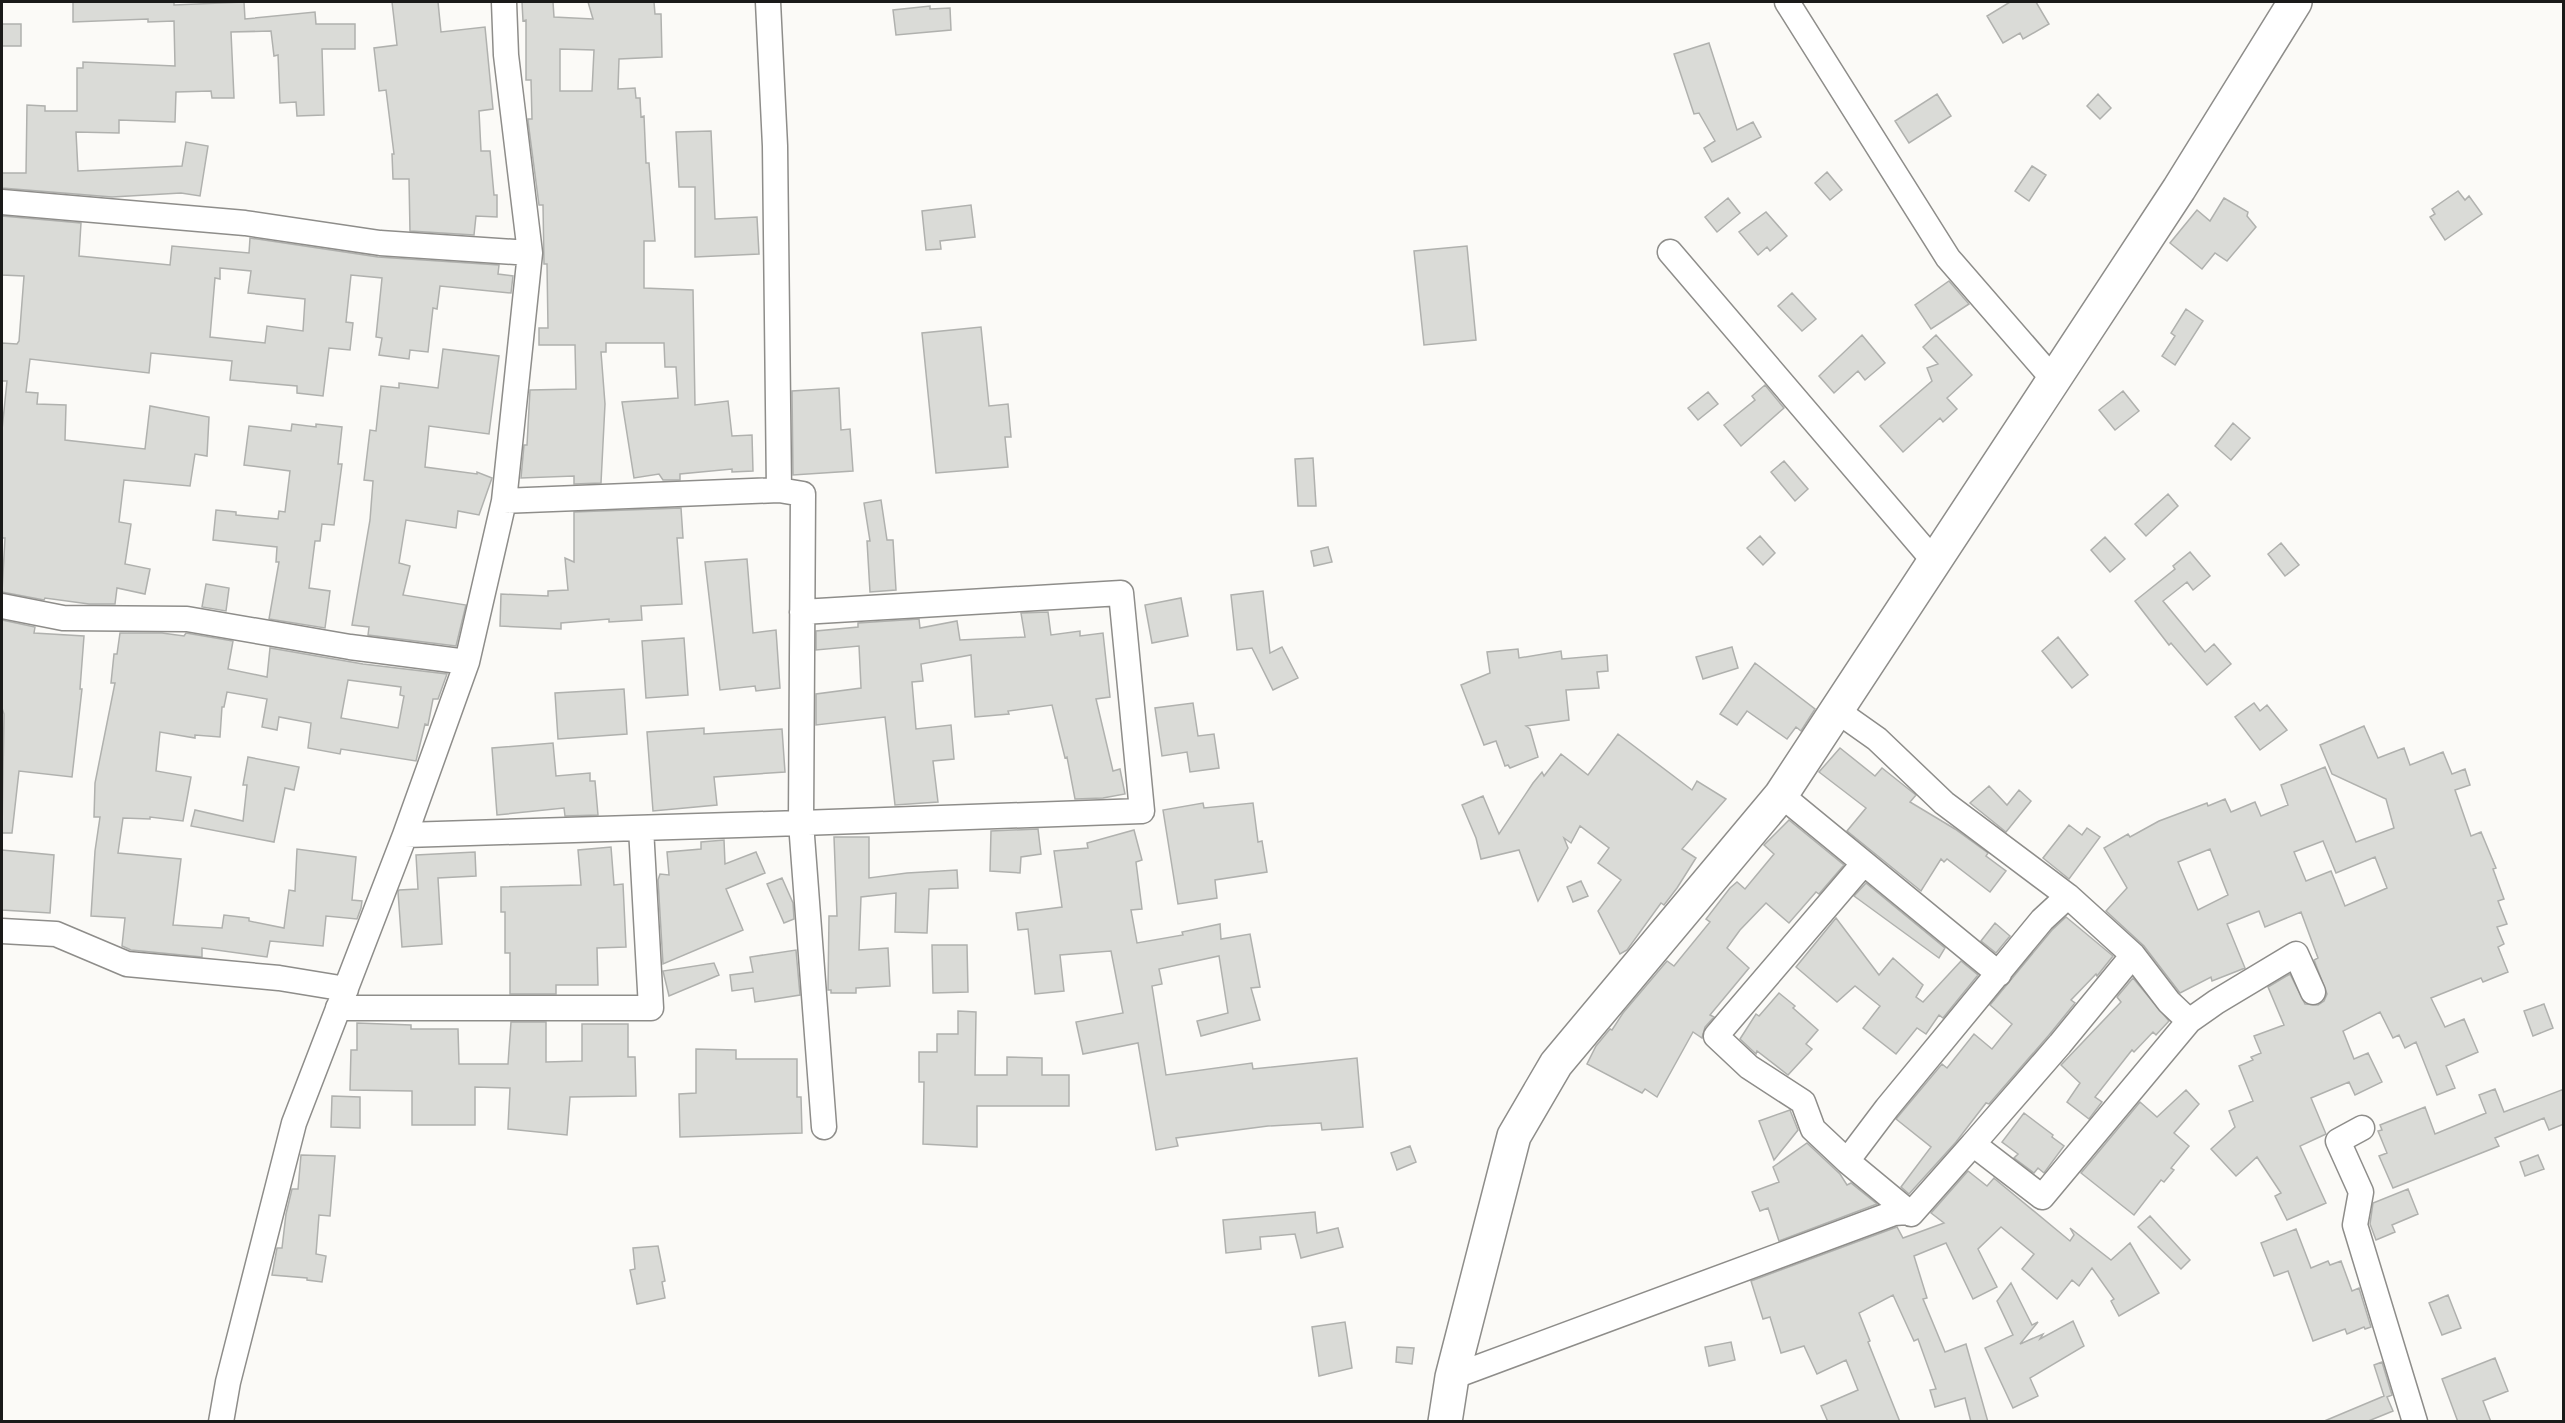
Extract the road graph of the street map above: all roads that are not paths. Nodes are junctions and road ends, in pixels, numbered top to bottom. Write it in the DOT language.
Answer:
graph roads {
  1 [pos="504,2"];
  2 [pos="768,2"];
  3 [pos="1787,2"];
  4 [pos="2295,2"];
  5 [pos="2,202"];
  6 [pos="1671,252"];
  7 [pos="530,253"];
  8 [pos="2054,380"];
  9 [pos="779,490"];
  10 [pos="504,501"];
  11 [pos="1934,561"];
  12 [pos="2,606"];
  13 [pos="802,612"];
  14 [pos="467,662"];
  15 [pos="1836,710"];
  16 [pos="1781,795"];
  17 [pos="801,823"];
  18 [pos="641,828"];
  19 [pos="405,835"];
  20 [pos="1864,863"];
  21 [pos="2068,896"];
  22 [pos="2,931"];
  23 [pos="2133,955"];
  24 [pos="1999,974"];
  25 [pos="2313,992"];
  26 [pos="342,999"];
  27 [pos="2189,1022"];
  28 [pos="824,1127"];
  29 [pos="2362,1128"];
  30 [pos="1973,1144"];
  31 [pos="1847,1161"];
  32 [pos="1908,1212"];
  33 [pos="1452,1377"];
  34 [pos="221,1422"];
  35 [pos="1445,1422"];
  36 [pos="2415,1422"];
  1 -- 7 [label="street"];
  2 -- 9 [label="street"];
  3 -- 8 [label="street"];
  4 -- 8 [label="main road"];
  5 -- 7 [label="street"];
  6 -- 11 [label="street"];
  7 -- 10 [label="street"];
  8 -- 11 [label="main road"];
  9 -- 10 [label="street"];
  9 -- 13 [label="street"];
  10 -- 14 [label="street"];
  11 -- 15 [label="main road"];
  12 -- 14 [label="street"];
  13 -- 17 [label="street"];
  13 -- 17 [label="street"];
  14 -- 19 [label="street"];
  15 -- 16 [label="main road"];
  15 -- 21 [label="street"];
  16 -- 20 [label="street"];
  16 -- 33 [label="main road"];
  17 -- 18 [label="street"];
  17 -- 28 [label="street"];
  18 -- 19 [label="street"];
  18 -- 26 [label="street"];
  19 -- 26 [label="street"];
  20 -- 24 [label="street"];
  20 -- 31 [label="street"];
  21 -- 23 [label="street"];
  21 -- 24 [label="street"];
  22 -- 26 [label="street"];
  23 -- 27 [label="street"];
  23 -- 30 [label="street"];
  24 -- 31 [label="street"];
  25 -- 27 [label="street"];
  26 -- 34 [label="street"];
  27 -- 30 [label="street"];
  29 -- 36 [label="street"];
  30 -- 32 [label="street"];
  31 -- 32 [label="street"];
  32 -- 33 [label="street"];
  33 -- 35 [label="main road"];
}
